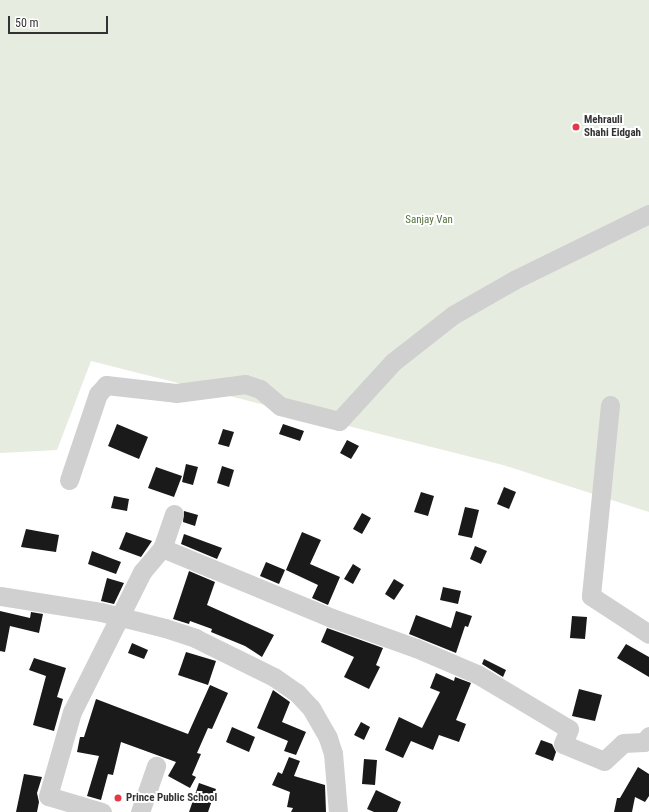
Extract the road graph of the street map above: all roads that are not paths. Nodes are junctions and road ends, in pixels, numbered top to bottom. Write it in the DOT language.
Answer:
graph roads {
  1 [pos="649,214"];
  2 [pos="610,405"];
  3 [pos="69,480"];
  4 [pos="174,514"];
  5 [pos="162,548"];
  6 [pos="0,596"];
  7 [pos="122,617"];
  8 [pos="649,634"];
  9 [pos="649,736"];
  10 [pos="156,766"];
  11 [pos="102,812"];
  12 [pos="140,812"];
  13 [pos="338,812"];
  1 -- 3 [label="street"];
  2 -- 8 [label="street"];
  4 -- 5 [label="street"];
  5 -- 7 [label="street"];
  5 -- 9 [label="street"];
  6 -- 7 [label="street"];
  7 -- 11 [label="street"];
  7 -- 13 [label="street"];
  10 -- 12 [label="street"];
}
